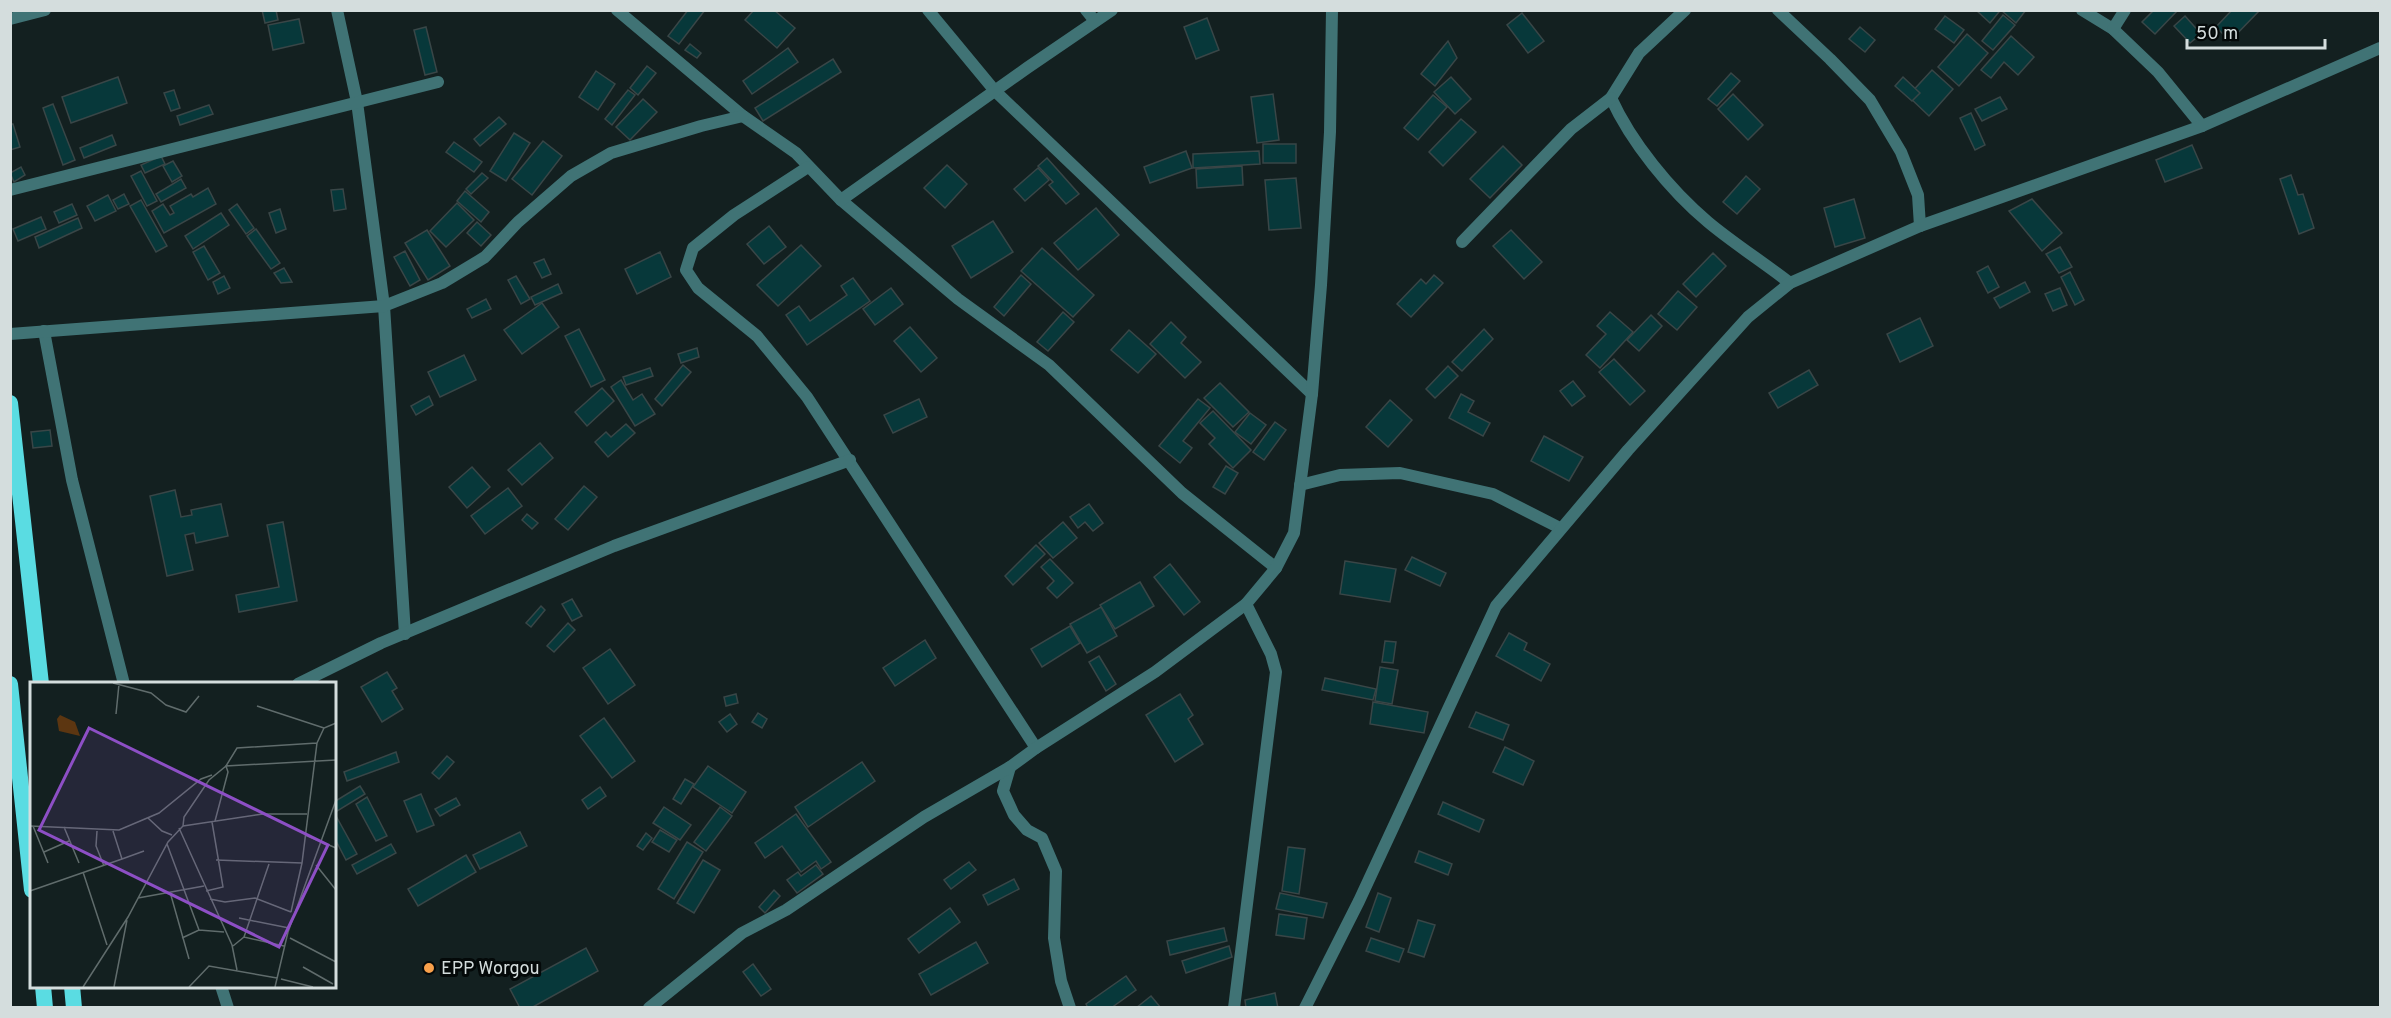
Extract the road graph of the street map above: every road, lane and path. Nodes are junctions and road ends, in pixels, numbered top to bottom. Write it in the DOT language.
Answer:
graph roads {
  1 [pos="45,10"];
  2 [pos="337,10"];
  3 [pos="617,10"];
  4 [pos="928,10"];
  5 [pos="1086,10"];
  6 [pos="1112,10"];
  7 [pos="1332,10"];
  8 [pos="1684,10"];
  9 [pos="1778,10"];
  10 [pos="2082,10"];
  11 [pos="2125,10"];
  12 [pos="10,19"];
  13 [pos="1095,21"];
  14 [pos="2113,28"];
  15 [pos="2380,48"];
  16 [pos="438,82"];
  17 [pos="994,91"];
  18 [pos="1611,98"];
  19 [pos="357,102"];
  20 [pos="743,116"];
  21 [pos="2202,126"];
  22 [pos="808,167"];
  23 [pos="10,190"];
  24 [pos="841,200"];
  25 [pos="1920,226"];
  26 [pos="1462,242"];
  27 [pos="1790,283"];
  28 [pos="384,306"];
  29 [pos="44,331"];
  30 [pos="10,334"];
  31 [pos="1312,394"];
  32 [pos="10,403"];
  33 [pos="850,460"];
  34 [pos="1300,485"];
  35 [pos="17,520"];
  36 [pos="1560,528"];
  37 [pos="1276,568"];
  38 [pos="1246,604"];
  39 [pos="405,634"];
  40 [pos="41,682"];
  41 [pos="123,682"];
  42 [pos="302,682"];
  43 [pos="10,684"];
  44 [pos="1036,748"];
  45 [pos="1010,767"];
  46 [pos="17,811"];
  47 [pos="30,879"];
  48 [pos="43,988"];
  49 [pos="72,988"];
  50 [pos="221,988"];
  51 [pos="45,1008"];
  52 [pos="74,1008"];
  53 [pos="228,1008"];
  54 [pos="649,1008"];
  55 [pos="1070,1008"];
  56 [pos="1234,1008"];
  57 [pos="1305,1008"];
  1 -- 12 [label="street"];
  2 -- 19 [label="street"];
  3 -- 20 [label="street"];
  4 -- 17 [label="street"];
  5 -- 13 [label="street"];
  6 -- 13 [label="street"];
  7 -- 31 [label="street"];
  8 -- 18 [label="street"];
  9 -- 25 [label="street"];
  10 -- 14 [label="street"];
  11 -- 14 [label="street"];
  13 -- 17 [label="street"];
  14 -- 21 [label="street"];
  15 -- 21 [label="street"];
  16 -- 19 [label="street"];
  17 -- 24 [label="street"];
  17 -- 31 [label="street"];
  18 -- 26 [label="street"];
  18 -- 27 [label="street"];
  19 -- 23 [label="street"];
  19 -- 28 [label="street"];
  20 -- 22 [label="street"];
  20 -- 28 [label="street"];
  21 -- 25 [label="street"];
  22 -- 24 [label="street"];
  22 -- 33 [label="street"];
  24 -- 37 [label="street"];
  25 -- 27 [label="street"];
  27 -- 36 [label="street"];
  28 -- 29 [label="street"];
  28 -- 39 [label="street"];
  29 -- 30 [label="street"];
  29 -- 41 [label="street"];
  31 -- 34 [label="street"];
  32 -- 35 [label="highway"];
  33 -- 39 [label="street"];
  33 -- 44 [label="street"];
  34 -- 36 [label="street"];
  34 -- 37 [label="street"];
  35 -- 40 [label="highway"];
  36 -- 57 [label="street"];
  37 -- 38 [label="street"];
  38 -- 44 [label="street"];
  38 -- 56 [label="street"];
  39 -- 42 [label="street"];
  43 -- 46 [label="highway"];
  44 -- 45 [label="street"];
  45 -- 54 [label="street"];
  45 -- 55 [label="street"];
  46 -- 47 [label="highway"];
  48 -- 51 [label="highway"];
  49 -- 52 [label="highway"];
  50 -- 53 [label="street"];
}
